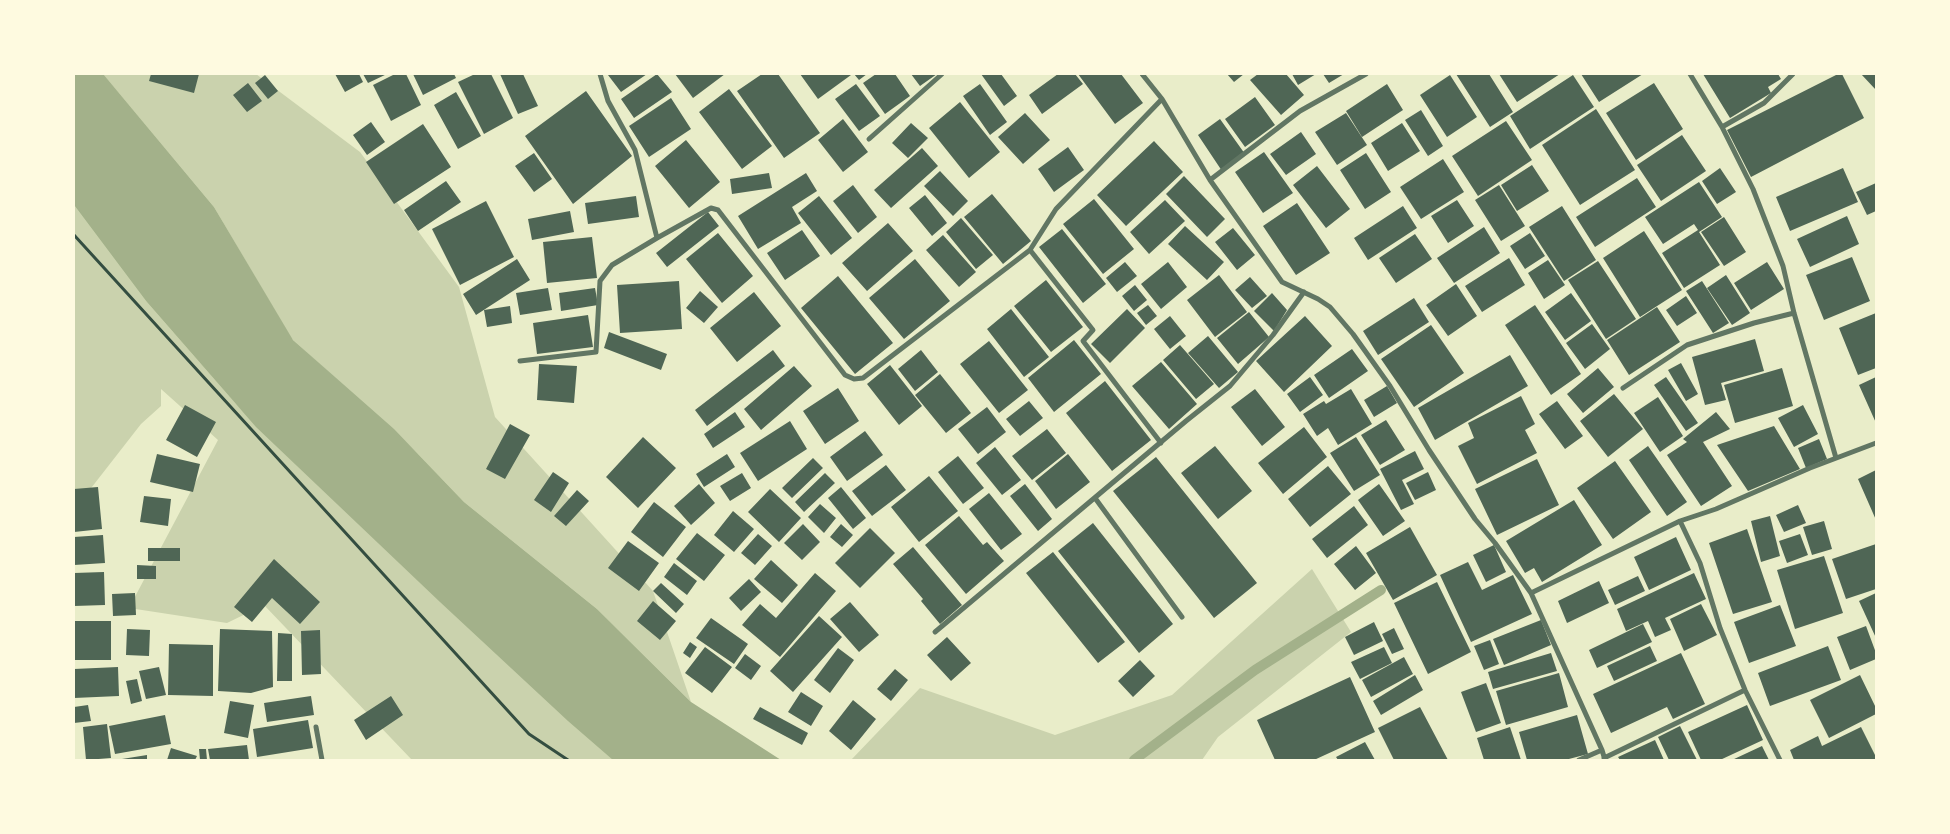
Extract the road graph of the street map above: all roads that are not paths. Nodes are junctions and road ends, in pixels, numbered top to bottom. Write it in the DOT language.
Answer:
graph roads {
  1 [pos="600,74"];
  2 [pos="942,74"];
  3 [pos="1142,74"];
  4 [pos="1366,74"];
  5 [pos="1690,74"];
  6 [pos="1793,74"];
  7 [pos="1162,98"];
  8 [pos="1722,127"];
  9 [pos="869,139"];
  10 [pos="1210,180"];
  11 [pos="657,238"];
  12 [pos="1030,250"];
  13 [pos="1304,292"];
  14 [pos="1794,313"];
  15 [pos="520,361"];
  16 [pos="1623,388"];
  17 [pos="1161,443"];
  18 [pos="1876,443"];
  19 [pos="1836,458"];
  20 [pos="1095,498"];
  21 [pos="1680,521"];
  22 [pos="1531,593"];
  23 [pos="1182,617"];
  24 [pos="935,632"];
  25 [pos="1745,690"];
  26 [pos="316,727"];
  27 [pos="1602,750"];
  28 [pos="1604,759"];
  29 [pos="322,760"];
  30 [pos="1579,760"];
  31 [pos="1780,760"];
  1 -- 11 [label="street"];
  2 -- 9 [label="street"];
  3 -- 7 [label="street"];
  4 -- 10 [label="street"];
  5 -- 8 [label="street"];
  6 -- 8 [label="street"];
  7 -- 10 [label="street"];
  7 -- 12 [label="street"];
  8 -- 14 [label="street"];
  10 -- 13 [label="street"];
  11 -- 12 [label="street"];
  11 -- 15 [label="street"];
  12 -- 17 [label="street"];
  13 -- 17 [label="street"];
  13 -- 22 [label="street"];
  14 -- 16 [label="street"];
  14 -- 19 [label="street"];
  17 -- 20 [label="street"];
  18 -- 19 [label="street"];
  19 -- 21 [label="street"];
  20 -- 23 [label="street"];
  20 -- 24 [label="street"];
  21 -- 22 [label="street"];
  21 -- 25 [label="street"];
  22 -- 27 [label="street"];
  25 -- 28 [label="street"];
  25 -- 31 [label="street"];
  26 -- 29 [label="street"];
  27 -- 28 [label="street"];
  27 -- 30 [label="street"];
}
